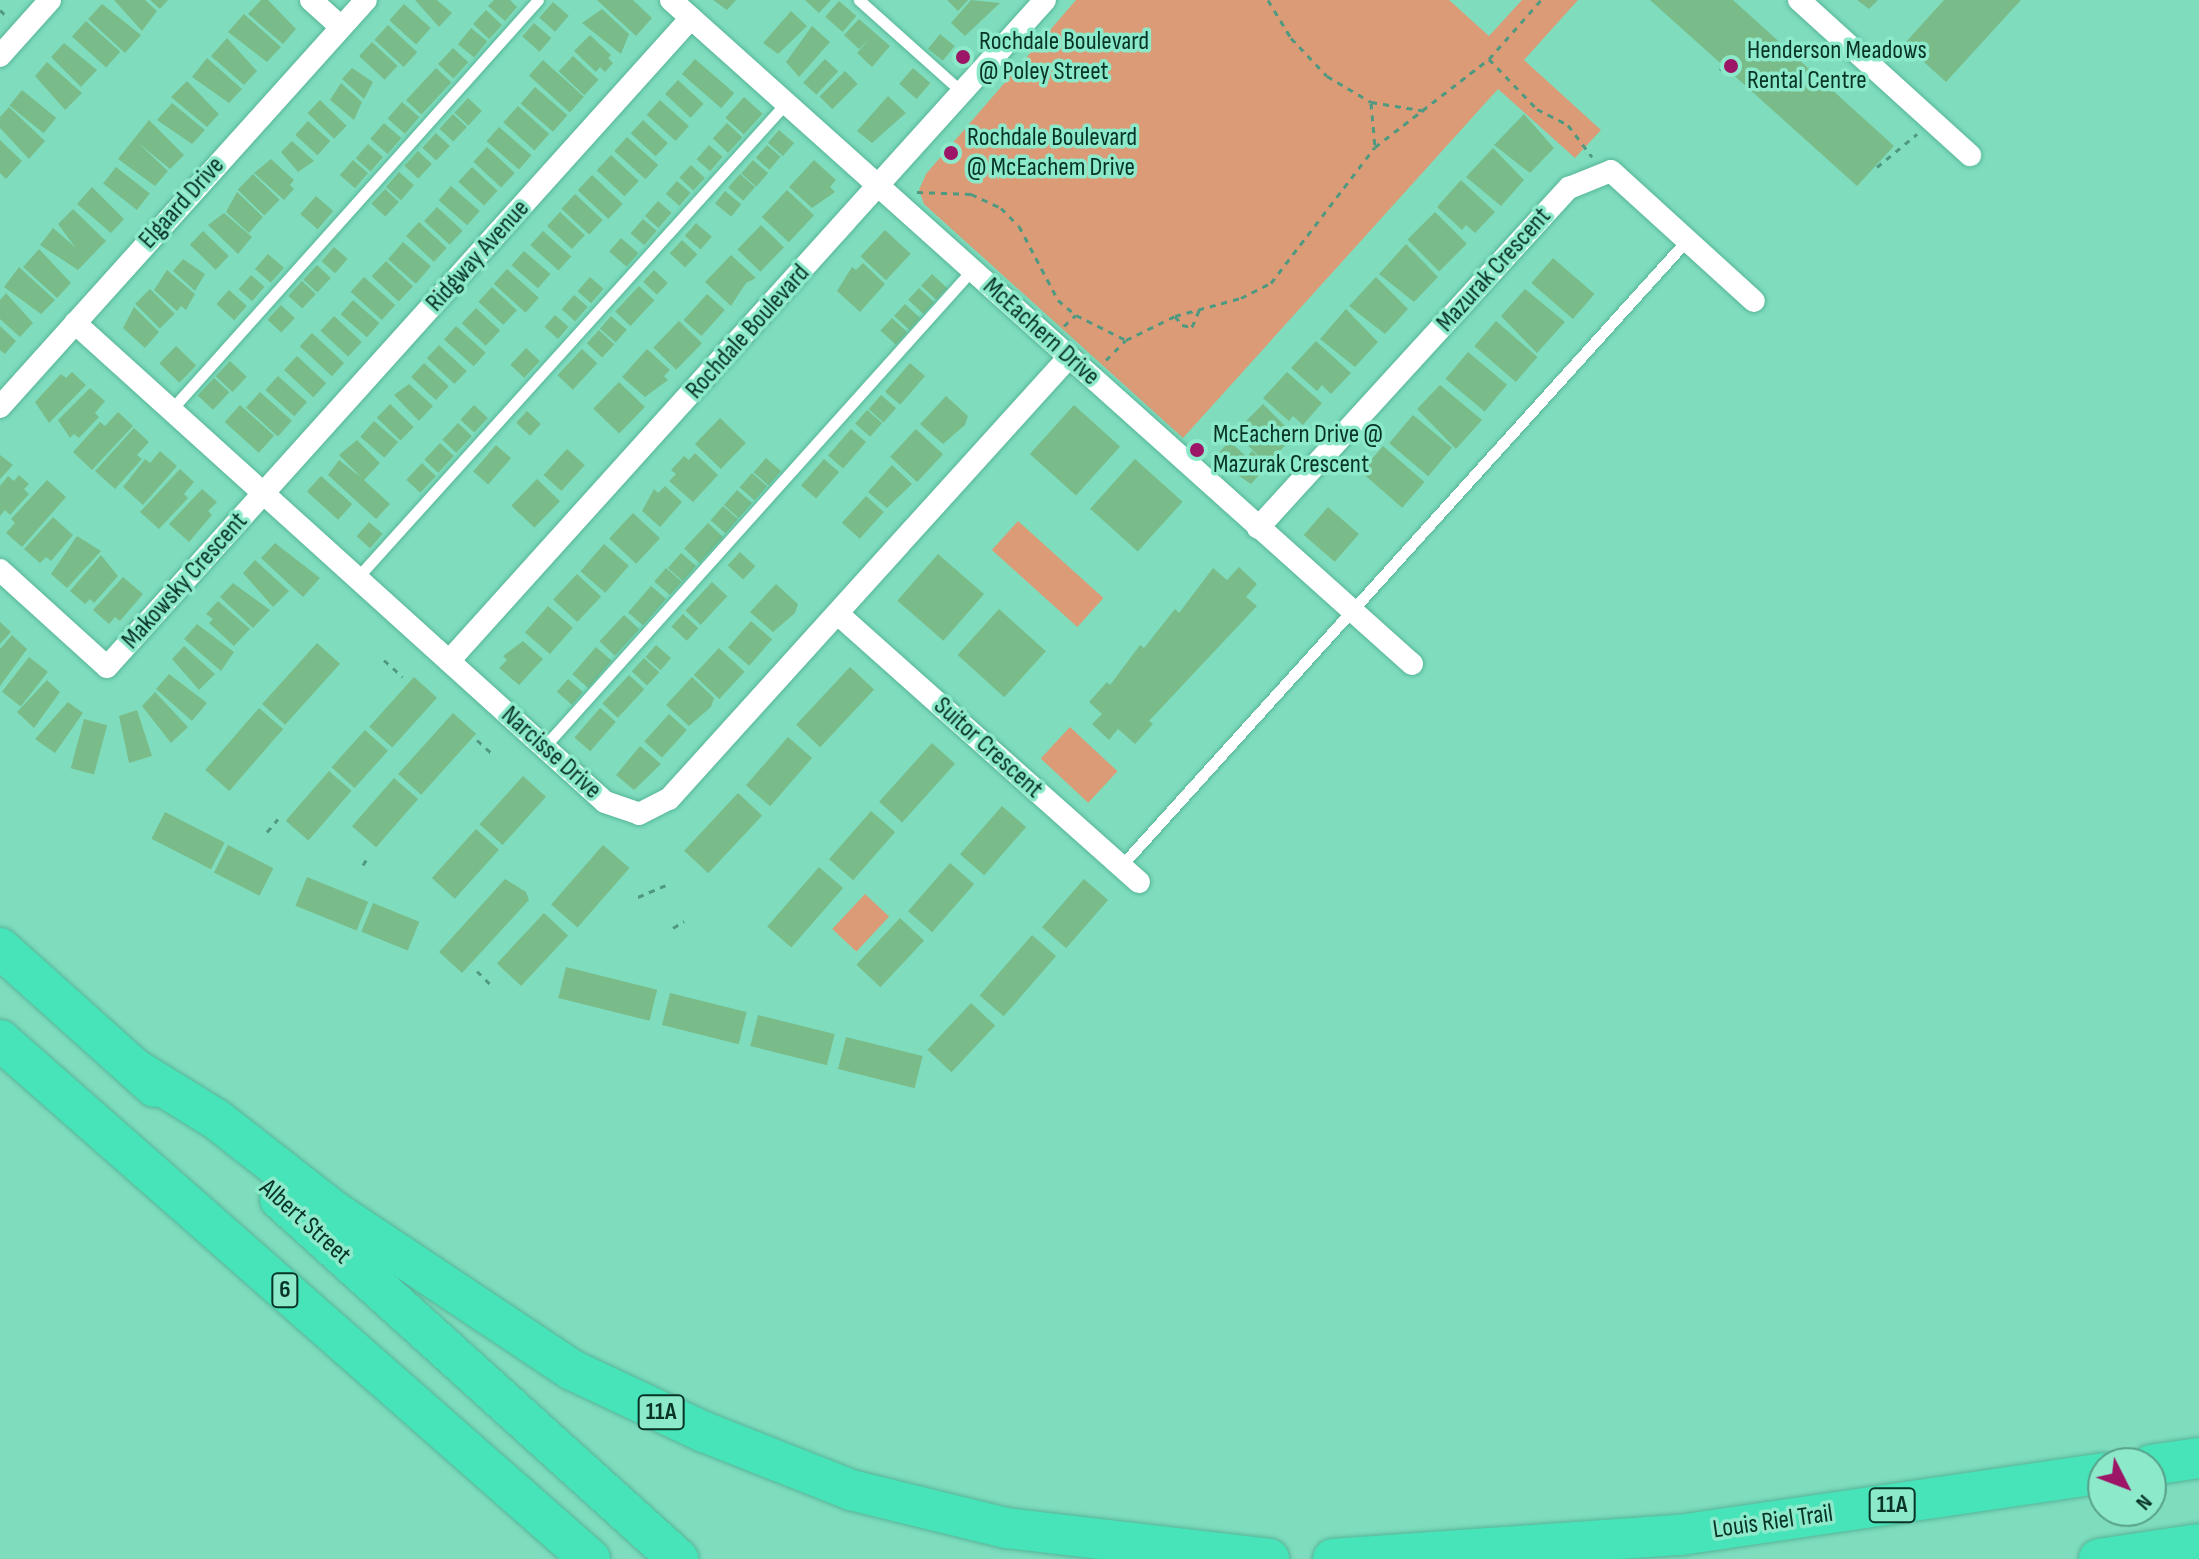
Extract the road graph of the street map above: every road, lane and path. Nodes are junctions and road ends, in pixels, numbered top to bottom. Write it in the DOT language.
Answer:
graph roads {
  1 [pos="50,0"];
  2 [pos="311,0"];
  3 [pos="366,0"];
  4 [pos="538,0"];
  5 [pos="671,0"];
  6 [pos="859,0"];
  7 [pos="1045,0"];
  8 [pos="1268,0"];
  9 [pos="1541,0"];
  10 [pos="1799,0"];
  11 [pos="691,18"];
  12 [pos="341,27"];
  13 [pos="0,56"];
  14 [pos="1489,59"];
  15 [pos="964,94"];
  16 [pos="1371,102"];
  17 [pos="786,103"];
  18 [pos="1427,111"];
  19 [pos="1916,126"];
  20 [pos="1375,147"];
  21 [pos="1970,155"];
  22 [pos="1877,167"];
  23 [pos="1602,175"];
  24 [pos="879,187"];
  25 [pos="916,192"];
  26 [pos="1687,240"];
  27 [pos="972,270"];
  28 [pos="1754,301"];
  29 [pos="1200,308"];
  30 [pos="1076,315"];
  31 [pos="1175,316"];
  32 [pos="75,323"];
  33 [pos="1060,330"];
  34 [pos="1126,340"];
  35 [pos="1069,357"];
  36 [pos="1100,366"];
  37 [pos="0,407"];
  38 [pos="171,410"];
  39 [pos="264,494"];
  40 [pos="1258,528"];
  41 [pos="0,570"];
  42 [pos="357,578"];
  43 [pos="1351,611"];
  44 [pos="838,614"];
  45 [pos="384,660"];
  46 [pos="449,661"];
  47 [pos="1412,664"];
  48 [pos="403,677"];
  49 [pos="477,740"];
  50 [pos="544,747"];
  51 [pos="495,756"];
  52 [pos="278,819"];
  53 [pos="267,832"];
  54 [pos="368,857"];
  55 [pos="363,865"];
  56 [pos="1121,866"];
  57 [pos="1139,882"];
  58 [pos="669,884"];
  59 [pos="638,897"];
  60 [pos="684,921"];
  61 [pos="673,928"];
  62 [pos="0,948"];
  63 [pos="477,971"];
  64 [pos="493,987"];
  65 [pos="0,1040"];
  66 [pos="135,1069"];
  67 [pos="2199,1458"];
  68 [pos="2167,1463"];
  69 [pos="2087,1475"];
  70 [pos="2199,1544"];
  71 [pos="580,1550"];
  72 [pos="678,1559"];
  73 [pos="1269,1559"];
  74 [pos="1333,1559"];
  75 [pos="2099,1559"];
  1 -- 13 [label="street"];
  2 -- 12 [label="street"];
  3 -- 12 [label="street, Elgaard Drive"];
  4 -- 38 [label="lane"];
  5 -- 11 [label="street, McEachern Drive"];
  6 -- 15 [label="lane"];
  7 -- 15 [label="street, Rochdale Boulevard"];
  8 -- 16 [label="path"];
  9 -- 14 [label="path"];
  10 -- 21 [label="street"];
  11 -- 17 [label="street, McEachern Drive"];
  11 -- 39 [label="street, Ridgway Avenue"];
  12 -- 32 [label="street, Elgaard Drive"];
  14 -- 18 [label="path"];
  14 -- 23 [label="path"];
  15 -- 24 [label="street, Rochdale Boulevard"];
  16 -- 18 [label="path"];
  16 -- 20 [label="path"];
  17 -- 24 [label="street, McEachern Drive"];
  17 -- 42 [label="lane"];
  18 -- 20 [label="path"];
  19 -- 22 [label="path"];
  20 -- 29 [label="path"];
  23 -- 26 [label="street"];
  23 -- 40 [label="street, Mazurak Crescent"];
  24 -- 27 [label="street, McEachern Drive"];
  24 -- 46 [label="street, Rochdale Boulevard"];
  25 -- 30 [label="path"];
  26 -- 28 [label="street"];
  26 -- 43 [label="lane"];
  27 -- 35 [label="street, McEachern Drive"];
  27 -- 50 [label="lane"];
  29 -- 31 [label="path"];
  29 -- 31 [label="path"];
  30 -- 33 [label="path"];
  30 -- 34 [label="path"];
  31 -- 34 [label="path"];
  32 -- 37 [label="street, Elgaard Drive"];
  32 -- 38 [label="street, Narcisse Drive"];
  34 -- 36 [label="path"];
  35 -- 40 [label="street, McEachern Drive"];
  35 -- 44 [label="street, Narcisse Drive"];
  38 -- 39 [label="street, Narcisse Drive"];
  39 -- 41 [label="street, Makowsky Crescent"];
  39 -- 42 [label="street, Narcisse Drive"];
  40 -- 43 [label="street, McEachern Drive"];
  42 -- 46 [label="street, Narcisse Drive"];
  43 -- 47 [label="street, McEachern Drive"];
  43 -- 56 [label="lane"];
  44 -- 50 [label="street, Narcisse Drive"];
  44 -- 56 [label="street, Suitor Crescent"];
  45 -- 48 [label="path"];
  46 -- 50 [label="street, Narcisse Drive"];
  49 -- 51 [label="path"];
  52 -- 53 [label="path"];
  54 -- 55 [label="path"];
  56 -- 57 [label="street, Suitor Crescent"];
  58 -- 59 [label="path"];
  60 -- 61 [label="path"];
  62 -- 66 [label="highway, Albert Street"];
  63 -- 64 [label="path"];
  65 -- 71 [label="highway, 6"];
  66 -- 72 [label="highway, Albert Street"];
  66 -- 73 [label="highway, 11A"];
  67 -- 68 [label="highway"];
  69 -- 74 [label="highway, Louis Riel Trail / 11A"];
  70 -- 75 [label="highway"];
}
